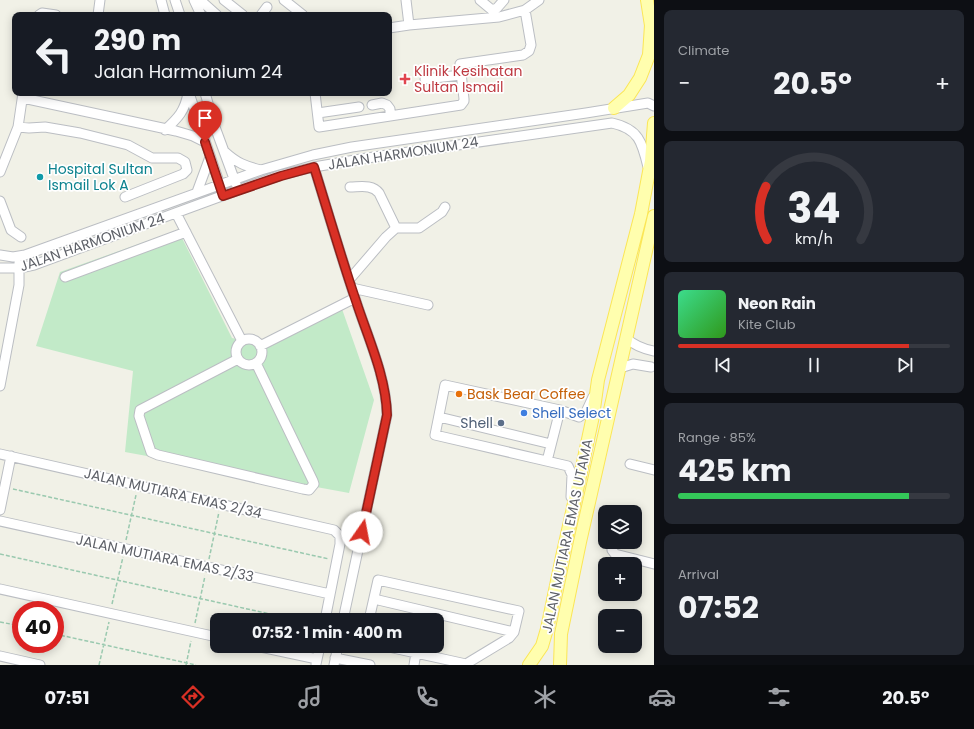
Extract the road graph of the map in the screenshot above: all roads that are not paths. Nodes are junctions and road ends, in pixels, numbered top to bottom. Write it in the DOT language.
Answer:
graph roads {
  1 [pos="100,0"];
  2 [pos="160,0"];
  3 [pos="175,0"];
  4 [pos="194,0"];
  5 [pos="200,0"];
  6 [pos="224,0"];
  7 [pos="284,0"];
  8 [pos="406,0"];
  9 [pos="480,0"];
  10 [pos="504,0"];
  11 [pos="539,0"];
  12 [pos="647,0"];
  13 [pos="267,7"];
  14 [pos="525,10"];
  15 [pos="98,12"];
  16 [pos="164,12"];
  17 [pos="179,12"];
  18 [pos="200,12"];
  19 [pos="214,12"];
  20 [pos="239,12"];
  21 [pos="263,12"];
  22 [pos="299,12"];
  23 [pos="498,12"];
  24 [pos="651,25"];
  25 [pos="409,26"];
  26 [pos="392,28"];
  27 [pos="654,61"];
  28 [pos="461,75"];
  29 [pos="425,79"];
  30 [pos="23,96"];
  31 [pos="188,96"];
  32 [pos="190,96"];
  33 [pos="206,96"];
  34 [pos="316,96"];
  35 [pos="372,105"];
  36 [pos="654,106"];
  37 [pos="359,107"];
  38 [pos="614,108"];
  39 [pos="338,110"];
  40 [pos="318,112"];
  41 [pos="390,116"];
  42 [pos="341,124"];
  43 [pos="654,124"];
  44 [pos="18,127"];
  45 [pos="215,127"];
  46 [pos="165,130"];
  47 [pos="201,131"];
  48 [pos="205,142"];
  49 [pos="224,151"];
  50 [pos="210,157"];
  51 [pos="314,167"];
  52 [pos="261,170"];
  53 [pos="649,170"];
  54 [pos="0,172"];
  55 [pos="234,179"];
  56 [pos="219,184"];
  57 [pos="350,187"];
  58 [pos="238,190"];
  59 [pos="197,192"];
  60 [pos="223,196"];
  61 [pos="124,197"];
  62 [pos="0,201"];
  63 [pos="445,208"];
  64 [pos="176,213"];
  65 [pos="654,216"];
  66 [pos="396,228"];
  67 [pos="186,232"];
  68 [pos="21,236"];
  69 [pos="0,255"];
  70 [pos="18,256"];
  71 [pos="0,268"];
  72 [pos="20,268"];
  73 [pos="65,277"];
  74 [pos="351,284"];
  75 [pos="355,298"];
  76 [pos="428,305"];
  77 [pos="626,338"];
  78 [pos="242,341"];
  79 [pos="260,346"];
  80 [pos="654,351"];
  81 [pos="238,359"];
  82 [pos="256,362"];
  83 [pos="651,367"];
  84 [pos="620,368"];
  85 [pos="598,380"];
  86 [pos="0,386"];
  87 [pos="560,410"];
  88 [pos="439,418"];
  89 [pos="551,444"];
  90 [pos="0,454"];
  91 [pos="11,456"];
  92 [pos="547,461"];
  93 [pos="630,464"];
  94 [pos="654,470"];
  95 [pos="0,510"];
  96 [pos="571,517"];
  97 [pos="0,521"];
  98 [pos="612,549"];
  99 [pos="654,564"];
  100 [pos="0,589"];
  101 [pos="330,594"];
  102 [pos="374,599"];
  103 [pos="327,613"];
  104 [pos="345,613"];
  105 [pos="371,613"];
  106 [pos="547,629"];
  107 [pos="514,632"];
  108 [pos="561,634"];
  109 [pos="210,636"];
  110 [pos="282,653"];
  111 [pos="416,653"];
  112 [pos="0,656"];
  113 [pos="334,661"];
  114 [pos="316,662"];
  115 [pos="40,665"];
  116 [pos="370,665"];
  117 [pos="414,665"];
  118 [pos="521,665"];
  119 [pos="529,665"];
  120 [pos="560,665"];
  121 [pos="565,665"];
  1 -- 15 [label="street"];
  2 -- 16 [label="street"];
  3 -- 17 [label="street"];
  4 -- 18 [label="street"];
  5 -- 19 [label="street"];
  6 -- 20 [label="street"];
  7 -- 22 [label="street"];
  8 -- 25 [label="street"];
  9 -- 23 [label="street"];
  10 -- 23 [label="street"];
  11 -- 14 [label="street"];
  12 -- 24 [label="main road"];
  13 -- 21 [label="street"];
  14 -- 23 [label="street"];
  14 -- 28 [label="street"];
  23 -- 25 [label="street"];
  24 -- 27 [label="main road"];
  24 -- 38 [label="main road"];
  25 -- 26 [label="street"];
  28 -- 29 [label="street"];
  28 -- 41 [label="street"];
  30 -- 44 [label="street"];
  30 -- 46 [label="street"];
  31 -- 46 [label="street"];
  32 -- 47 [label="street"];
  33 -- 45 [label="street"];
  34 -- 40 [label="street"];
  35 -- 41 [label="street"];
  36 -- 38 [label="street, JALAN HARMONIUM 24"];
  37 -- 39 [label="street"];
  38 -- 52 [label="street, JALAN HARMONIUM 24"];
  39 -- 40 [label="street"];
  39 -- 42 [label="street"];
  40 -- 42 [label="street"];
  41 -- 42 [label="street"];
  43 -- 53 [label="main road, JALAN MUTIARA EMAS UTAMA"];
  44 -- 54 [label="street"];
  44 -- 61 [label="street"];
  45 -- 47 [label="street"];
  45 -- 49 [label="street"];
  46 -- 48 [label="street"];
  47 -- 48 [label="street"];
  48 -- 50 [label="street"];
  49 -- 52 [label="street"];
  49 -- 55 [label="street"];
  50 -- 56 [label="street"];
  50 -- 59 [label="street"];
  51 -- 53 [label="street, JALAN HARMONIUM 24"];
  51 -- 58 [label="street, JALAN HARMONIUM 24"];
  51 -- 74 [label="street"];
  52 -- 55 [label="street, JALAN HARMONIUM 24"];
  53 -- 85 [label="main road, JALAN MUTIARA EMAS UTAMA"];
  55 -- 56 [label="street, JALAN HARMONIUM 24"];
  55 -- 58 [label="street"];
  56 -- 59 [label="street, JALAN HARMONIUM 24"];
  56 -- 60 [label="street"];
  57 -- 66 [label="street"];
  58 -- 60 [label="street, JALAN HARMONIUM 24"];
  59 -- 70 [label="street, JALAN HARMONIUM 24"];
  60 -- 64 [label="street, JALAN HARMONIUM 24"];
  62 -- 68 [label="street"];
  63 -- 66 [label="street"];
  64 -- 67 [label="street"];
  64 -- 72 [label="street, JALAN HARMONIUM 24"];
  65 -- 77 [label="main road, JALAN MUTIARA EMAS UTAMA"];
  66 -- 74 [label="street"];
  67 -- 73 [label="street"];
  67 -- 78 [label="street"];
  69 -- 70 [label="street, JALAN HARMONIUM 24"];
  70 -- 72 [label="street"];
  71 -- 72 [label="street, JALAN HARMONIUM 24"];
  72 -- 86 [label="street"];
  74 -- 75 [label="street"];
  74 -- 76 [label="street"];
  75 -- 79 [label="street"];
  75 -- 104 [label="street"];
  77 -- 80 [label="street"];
  77 -- 84 [label="main road, JALAN MUTIARA EMAS UTAMA"];
  78 -- 79 [label="street"];
  78 -- 81 [label="street"];
  79 -- 82 [label="street"];
  81 -- 82 [label="street"];
  81 -- 82 [label="street"];
  83 -- 84 [label="street"];
  84 -- 108 [label="main road, JALAN MUTIARA EMAS UTAMA"];
  85 -- 87 [label="street"];
  85 -- 96 [label="main road, JALAN MUTIARA EMAS UTAMA"];
  87 -- 88 [label="street"];
  87 -- 89 [label="street"];
  88 -- 89 [label="street"];
  88 -- 92 [label="street"];
  89 -- 92 [label="street"];
  90 -- 91 [label="street, JALAN MUTIARA EMAS 2/34"];
  91 -- 95 [label="street"];
  91 -- 101 [label="street, JALAN MUTIARA EMAS 2/34"];
  92 -- 96 [label="street"];
  93 -- 94 [label="street"];
  96 -- 106 [label="main road, JALAN MUTIARA EMAS UTAMA"];
  97 -- 101 [label="street, JALAN MUTIARA EMAS 2/33"];
  98 -- 99 [label="street"];
  100 -- 109 [label="street"];
  101 -- 103 [label="street"];
  102 -- 105 [label="street"];
  102 -- 107 [label="street"];
  102 -- 107 [label="street"];
  106 -- 118 [label="main road"];
  106 -- 119 [label="main road, JALAN MUTIARA EMAS UTAMA"];
  107 -- 111 [label="street"];
  108 -- 120 [label="main road, JALAN MUTIARA EMAS UTAMA"];
  108 -- 121 [label="main road"];
  110 -- 114 [label="street"];
  111 -- 117 [label="street"];
  112 -- 115 [label="street"];
  113 -- 116 [label="street"];
}
